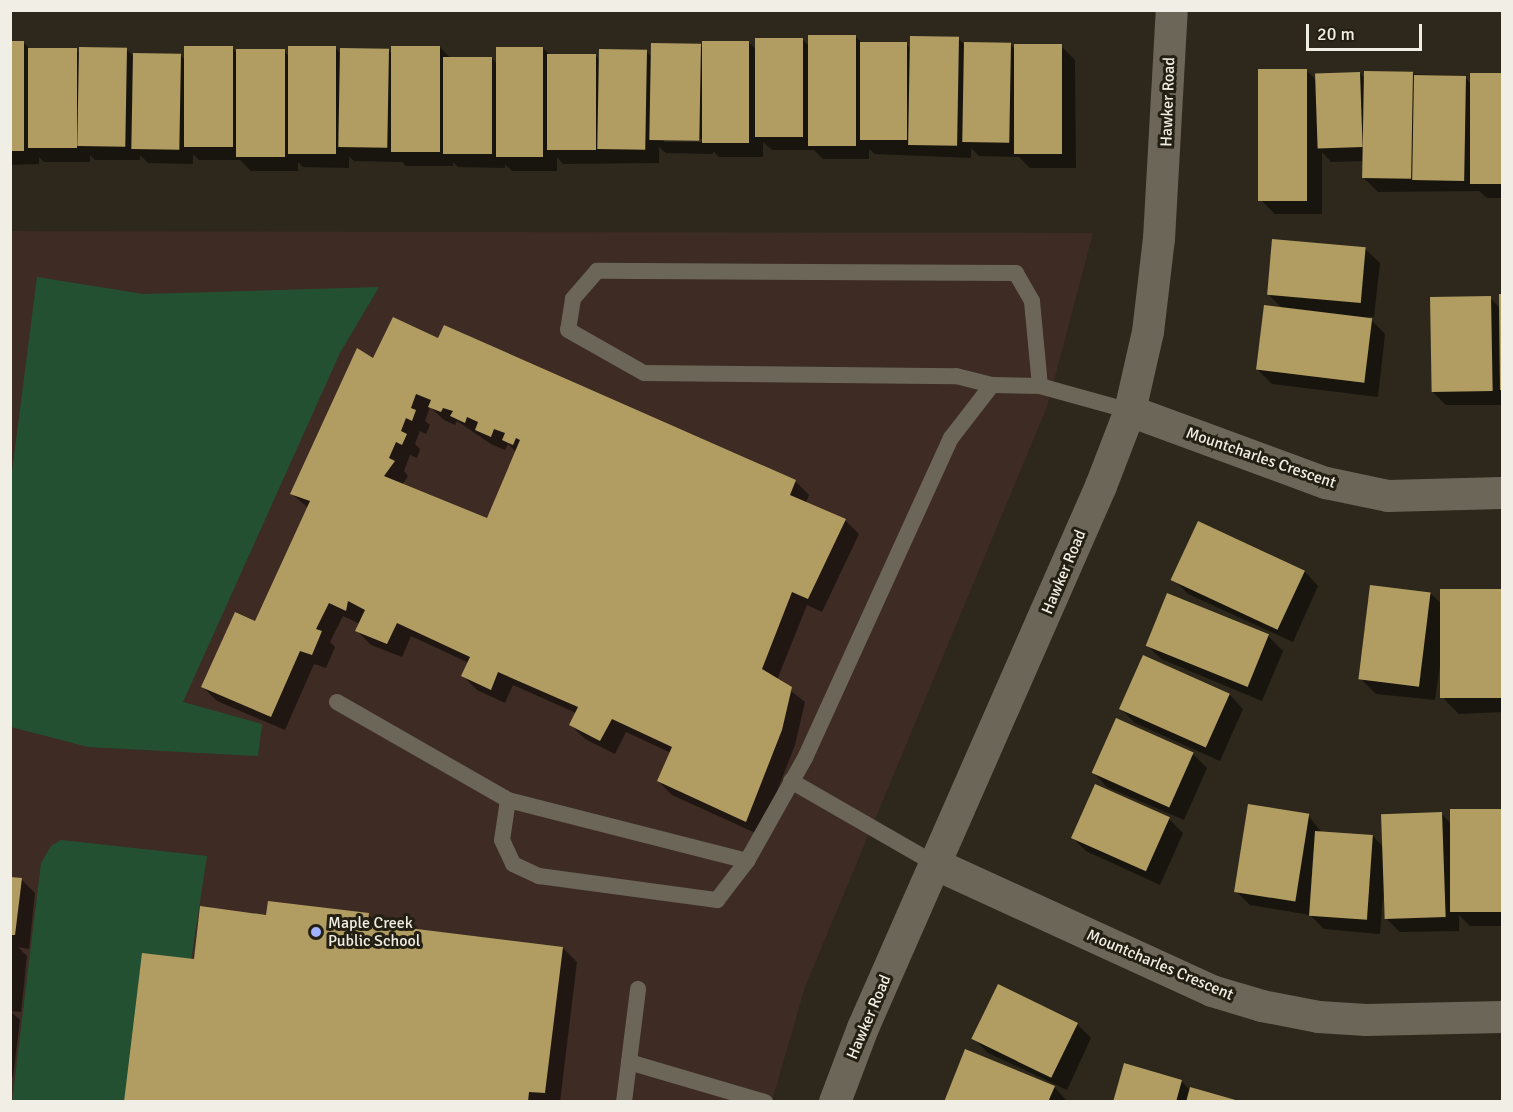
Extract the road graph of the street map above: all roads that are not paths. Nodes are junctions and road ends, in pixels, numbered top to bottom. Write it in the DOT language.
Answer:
graph roads {
  1 [pos="1172,10"];
  2 [pos="992,385"];
  3 [pos="1040,386"];
  4 [pos="1130,411"];
  5 [pos="1503,494"];
  6 [pos="337,702"];
  7 [pos="791,781"];
  8 [pos="508,800"];
  9 [pos="747,861"];
  10 [pos="938,865"];
  11 [pos="638,989"];
  12 [pos="1503,1017"];
  13 [pos="629,1062"];
  14 [pos="624,1101"];
  15 [pos="765,1101"];
  16 [pos="835,1101"];
  1 -- 4 [label="street, Hawker Road"];
  2 -- 3 [label="lane"];
  2 -- 3 [label="lane"];
  2 -- 7 [label="lane"];
  3 -- 4 [label="lane"];
  4 -- 5 [label="street, Mountcharles Crescent"];
  4 -- 10 [label="street, Hawker Road"];
  6 -- 8 [label="lane"];
  7 -- 9 [label="lane"];
  7 -- 10 [label="lane"];
  8 -- 9 [label="lane"];
  8 -- 9 [label="lane"];
  10 -- 12 [label="street, Mountcharles Crescent"];
  10 -- 16 [label="street, Hawker Road"];
  11 -- 13 [label="lane"];
  13 -- 14 [label="lane"];
  13 -- 15 [label="lane"];
}
